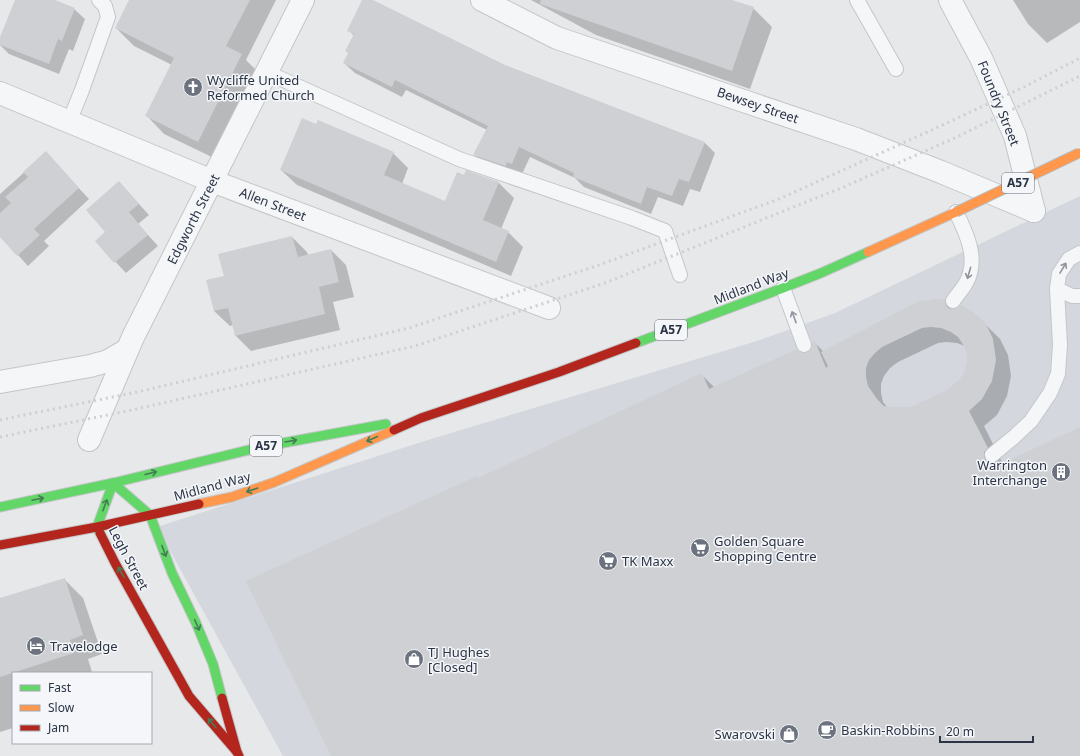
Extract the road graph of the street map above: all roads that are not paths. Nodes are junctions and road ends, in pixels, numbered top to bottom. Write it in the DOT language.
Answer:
graph roads {
  1 [pos="99,0"];
  2 [pos="303,0"];
  3 [pos="482,0"];
  4 [pos="856,0"];
  5 [pos="950,0"];
  6 [pos="896,69"];
  7 [pos="266,72"];
  8 [pos="0,93"];
  9 [pos="69,122"];
  10 [pos="1080,153"];
  11 [pos="212,181"];
  12 [pos="1034,211"];
  13 [pos="956,212"];
  14 [pos="1080,253"];
  15 [pos="680,274"];
  16 [pos="783,288"];
  17 [pos="1057,289"];
  18 [pos="1080,296"];
  19 [pos="953,301"];
  20 [pos="549,308"];
  21 [pos="804,346"];
  22 [pos="127,350"];
  23 [pos="0,382"];
  24 [pos="421,418"];
  25 [pos="89,440"];
  26 [pos="992,455"];
  27 [pos="113,483"];
  28 [pos="0,507"];
  29 [pos="150,515"];
  30 [pos="97,527"];
  31 [pos="0,544"];
  32 [pos="234,755"];
  1 -- 9 [label="lane"];
  2 -- 7 [label="street, Edgworth Street"];
  3 -- 12 [label="street, Bewsey Street"];
  4 -- 6 [label="lane"];
  5 -- 12 [label="street, Foundry Street"];
  7 -- 11 [label="street, Edgworth Street"];
  7 -- 15 [label="lane"];
  8 -- 9 [label="street, Allen Street"];
  9 -- 11 [label="street, Allen Street"];
  10 -- 13 [label="main road, Midland Way / A57, bridge"];
  11 -- 20 [label="street, Allen Street"];
  11 -- 22 [label="street, Edgworth Street"];
  13 -- 16 [label="main road, Midland Way / A57"];
  13 -- 19 [label="lane, one-way"];
  17 -- 14 [label="lane, one-way"];
  21 -- 16 [label="lane, one-way"];
  16 -- 24 [label="main road, Midland Way / A57"];
  17 -- 18 [label="lane"];
  17 -- 26 [label="lane"];
  22 -- 23 [label="street"];
  22 -- 25 [label="street, Edgworth Street"];
  27 -- 24 [label="main road, Midland Way / A57, one-way"];
  24 -- 29 [label="main road, Midland Way / A57, one-way"];
  28 -- 27 [label="main road, Midland Way / A57, one-way"];
  27 -- 29 [label="main road, Legh Street"];
  30 -- 27 [label="main road, Legh Street, one-way"];
  29 -- 30 [label="main road, Midland Way / A57"];
  29 -- 32 [label="main road, Legh Street, one-way"];
  30 -- 31 [label="main road, Midland Way / A57"];
  32 -- 30 [label="main road, Legh Street, one-way"];
}
